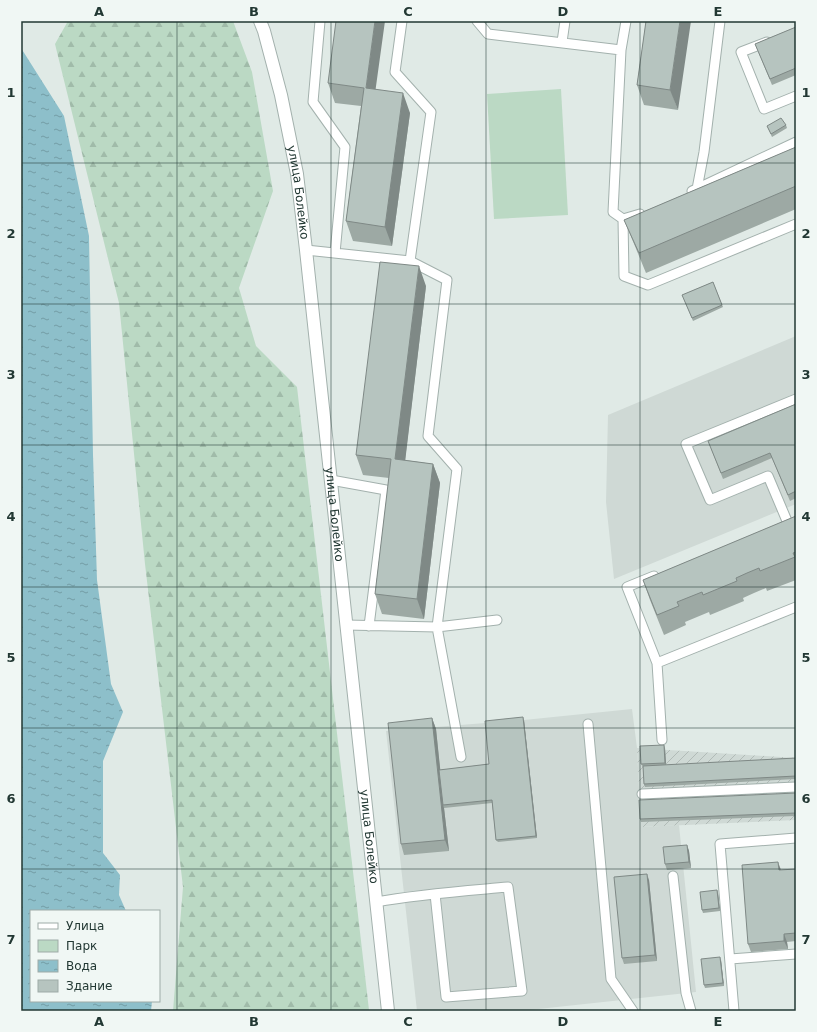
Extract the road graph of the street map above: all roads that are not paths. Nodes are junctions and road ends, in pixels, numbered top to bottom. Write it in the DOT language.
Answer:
graph roads {
  1 [pos="260,21"];
  2 [pos="320,21"];
  3 [pos="402,21"];
  4 [pos="477,21"];
  5 [pos="565,21"];
  6 [pos="626,21"];
  7 [pos="720,21"];
  8 [pos="775,39"];
  9 [pos="562,42"];
  10 [pos="621,50"];
  11 [pos="796,96"];
  12 [pos="796,142"];
  13 [pos="698,189"];
  14 [pos="683,195"];
  15 [pos="648,210"];
  16 [pos="623,219"];
  17 [pos="796,224"];
  18 [pos="306,250"];
  19 [pos="336,253"];
  20 [pos="410,261"];
  21 [pos="796,399"];
  22 [pos="331,480"];
  23 [pos="796,517"];
  24 [pos="664,572"];
  25 [pos="796,607"];
  26 [pos="497,620"];
  27 [pos="346,625"];
  28 [pos="369,626"];
  29 [pos="437,627"];
  30 [pos="657,663"];
  31 [pos="588,724"];
  32 [pos="662,740"];
  33 [pos="461,757"];
  34 [pos="796,787"];
  35 [pos="642,794"];
  36 [pos="796,838"];
  37 [pos="673,876"];
  38 [pos="435,894"];
  39 [pos="376,902"];
  40 [pos="796,954"];
  41 [pos="730,959"];
  42 [pos="388,1011"];
  43 [pos="632,1011"];
  44 [pos="691,1011"];
  45 [pos="734,1011"];
  1 -- 18 [label="street, улица Болейко"];
  2 -- 19 [label="lane"];
  3 -- 20 [label="lane"];
  4 -- 9 [label="lane"];
  5 -- 9 [label="lane"];
  6 -- 10 [label="lane"];
  7 -- 13 [label="lane"];
  8 -- 11 [label="lane"];
  9 -- 10 [label="lane"];
  10 -- 16 [label="lane"];
  12 -- 13 [label="lane"];
  13 -- 14 [label="lane"];
  15 -- 16 [label="lane"];
  16 -- 17 [label="lane"];
  18 -- 19 [label="lane"];
  18 -- 22 [label="street, улица Болейко"];
  19 -- 20 [label="lane"];
  20 -- 29 [label="lane"];
  21 -- 23 [label="lane"];
  22 -- 27 [label="street, улица Болейко"];
  22 -- 28 [label="lane"];
  24 -- 30 [label="lane"];
  25 -- 30 [label="lane"];
  26 -- 29 [label="lane"];
  27 -- 28 [label="lane"];
  27 -- 39 [label="street, улица Болейко"];
  28 -- 29 [label="lane"];
  29 -- 33 [label="lane"];
  30 -- 32 [label="lane"];
  31 -- 43 [label="lane"];
  34 -- 35 [label="lane"];
  36 -- 41 [label="lane"];
  37 -- 44 [label="lane"];
  38 -- 38 [label="lane"];
  38 -- 39 [label="lane"];
  39 -- 42 [label="street, улица Болейко"];
  40 -- 41 [label="lane"];
  41 -- 45 [label="lane"];
}
